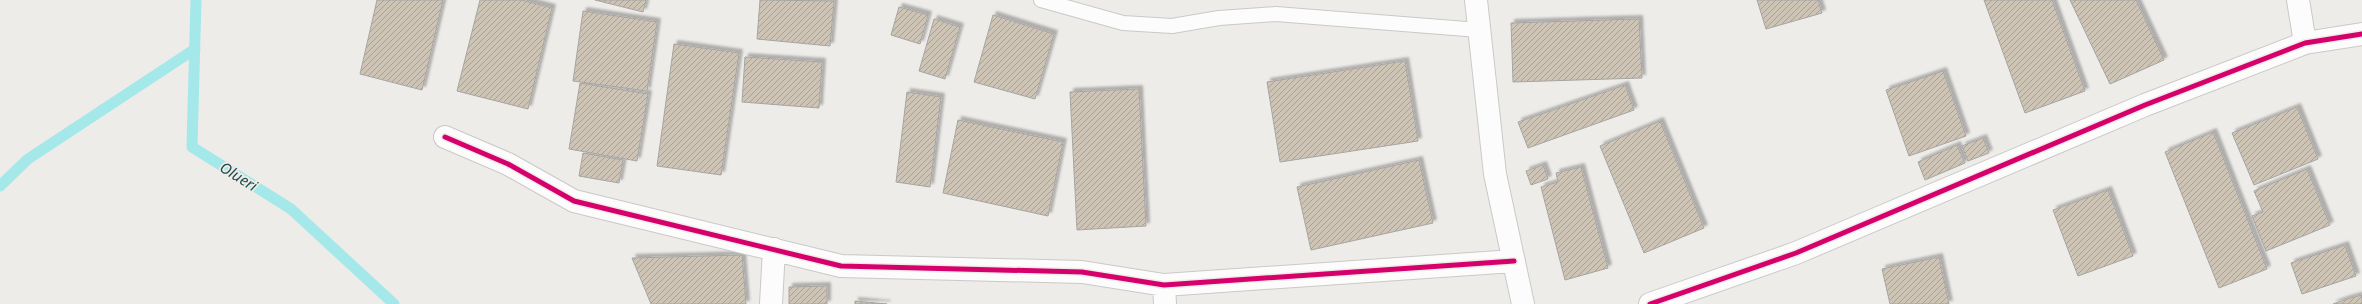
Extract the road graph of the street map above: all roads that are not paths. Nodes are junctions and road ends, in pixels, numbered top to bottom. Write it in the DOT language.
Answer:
graph roads {
  1 [pos="1041,0"];
  2 [pos="1476,0"];
  3 [pos="2298,0"];
  4 [pos="1479,30"];
  5 [pos="2362,34"];
  6 [pos="2305,42"];
  7 [pos="445,137"];
  8 [pos="774,249"];
  9 [pos="1514,261"];
  10 [pos="1164,294"];
  11 [pos="771,304"];
  12 [pos="1523,304"];
  13 [pos="1650,304"];
  1 -- 4 [label="lane"];
  2 -- 4 [label="street"];
  3 -- 6 [label="street"];
  4 -- 9 [label="street"];
  5 -- 6 [label="street"];
  6 -- 13 [label="street"];
  7 -- 8 [label="street"];
  8 -- 10 [label="street"];
  8 -- 11 [label="street"];
  9 -- 10 [label="street"];
  9 -- 12 [label="street"];
}
